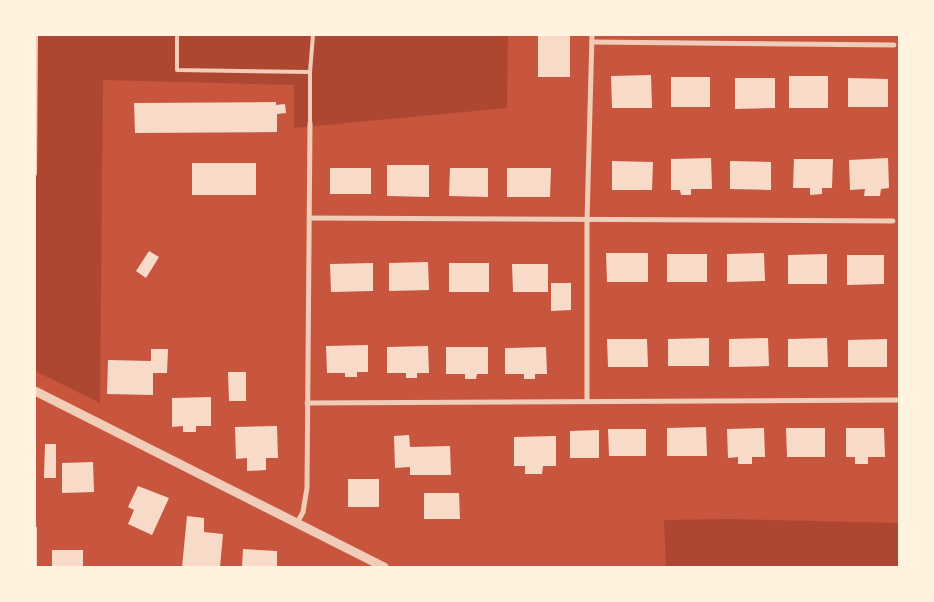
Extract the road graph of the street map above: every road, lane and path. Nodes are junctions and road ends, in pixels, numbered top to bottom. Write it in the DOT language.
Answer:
graph roads {
  1 [pos="36,35"];
  2 [pos="177,35"];
  3 [pos="313,35"];
  4 [pos="592,35"];
  5 [pos="592,42"];
  6 [pos="894,45"];
  7 [pos="310,72"];
  8 [pos="310,123"];
  9 [pos="35,174"];
  10 [pos="310,218"];
  11 [pos="587,221"];
  12 [pos="893,221"];
  13 [pos="35,391"];
  14 [pos="897,400"];
  15 [pos="587,401"];
  16 [pos="307,403"];
  17 [pos="297,523"];
  18 [pos="384,567"];
  1 -- 9 [label="lane"];
  2 -- 7 [label="lane"];
  3 -- 7 [label="lane"];
  4 -- 5 [label="street"];
  5 -- 6 [label="street"];
  5 -- 11 [label="street"];
  7 -- 8 [label="lane"];
  8 -- 10 [label="street"];
  10 -- 11 [label="street"];
  10 -- 16 [label="street"];
  11 -- 12 [label="street"];
  11 -- 15 [label="street"];
  13 -- 17 [label="street"];
  14 -- 15 [label="street"];
  15 -- 16 [label="street"];
  16 -- 17 [label="street"];
  17 -- 18 [label="street"];
}
